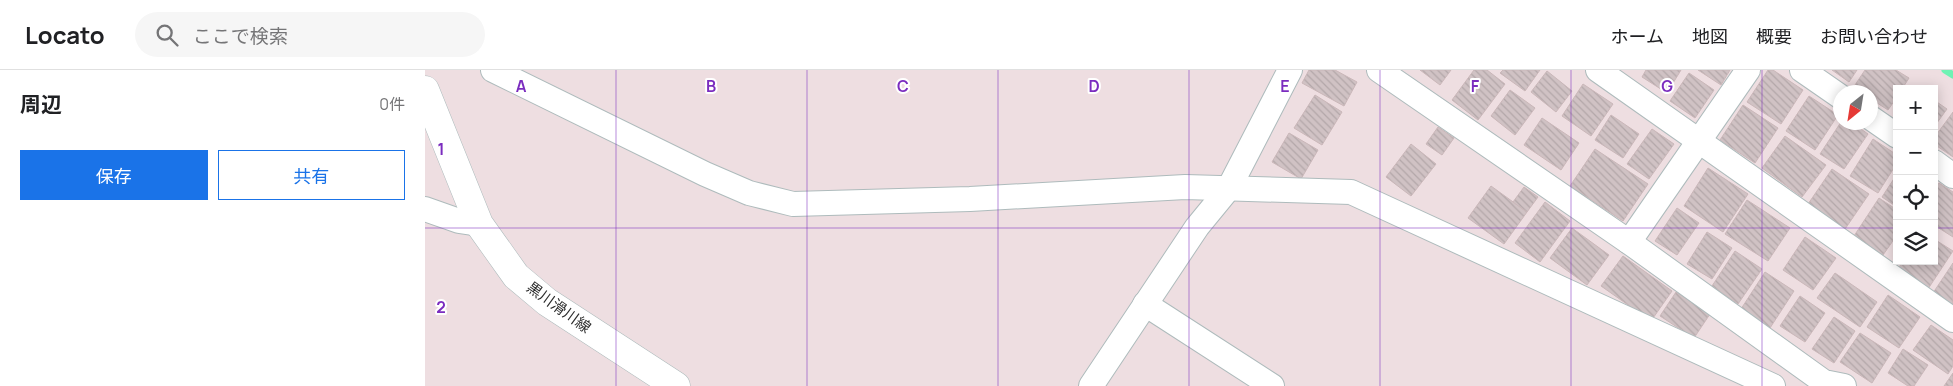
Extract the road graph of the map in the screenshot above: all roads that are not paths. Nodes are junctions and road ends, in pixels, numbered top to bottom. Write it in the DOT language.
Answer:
graph roads {
  1 [pos="493,70"];
  2 [pos="1290,70"];
  3 [pos="1379,70"];
  4 [pos="1598,70"];
  5 [pos="1748,70"];
  6 [pos="1802,70"];
  7 [pos="425,90"];
  8 [pos="1833,91"];
  9 [pos="1878,123"];
  10 [pos="1893,133"];
  11 [pos="1699,141"];
  12 [pos="1938,165"];
  13 [pos="1953,176"];
  14 [pos="1229,188"];
  15 [pos="425,209"];
  16 [pos="479,224"];
  17 [pos="1629,242"];
  18 [pos="1145,304"];
  19 [pos="1953,320"];
  20 [pos="677,386"];
  21 [pos="1091,386"];
  22 [pos="1272,386"];
  23 [pos="1773,386"];
  24 [pos="1844,386"];
  1 -- 14 [label="street"];
  2 -- 14 [label="street"];
  3 -- 17 [label="street"];
  4 -- 11 [label="street"];
  5 -- 11 [label="street"];
  6 -- 8 [label="street"];
  7 -- 16 [label="main road, 黒川滑川線"];
  9 -- 10 [label="street"];
  11 -- 17 [label="street"];
  11 -- 19 [label="street"];
  12 -- 13 [label="street"];
  14 -- 18 [label="street"];
  14 -- 23 [label="street"];
  15 -- 16 [label="street"];
  16 -- 20 [label="main road, 黒川滑川線"];
  17 -- 24 [label="street"];
  18 -- 21 [label="street"];
  18 -- 22 [label="street"];
}
